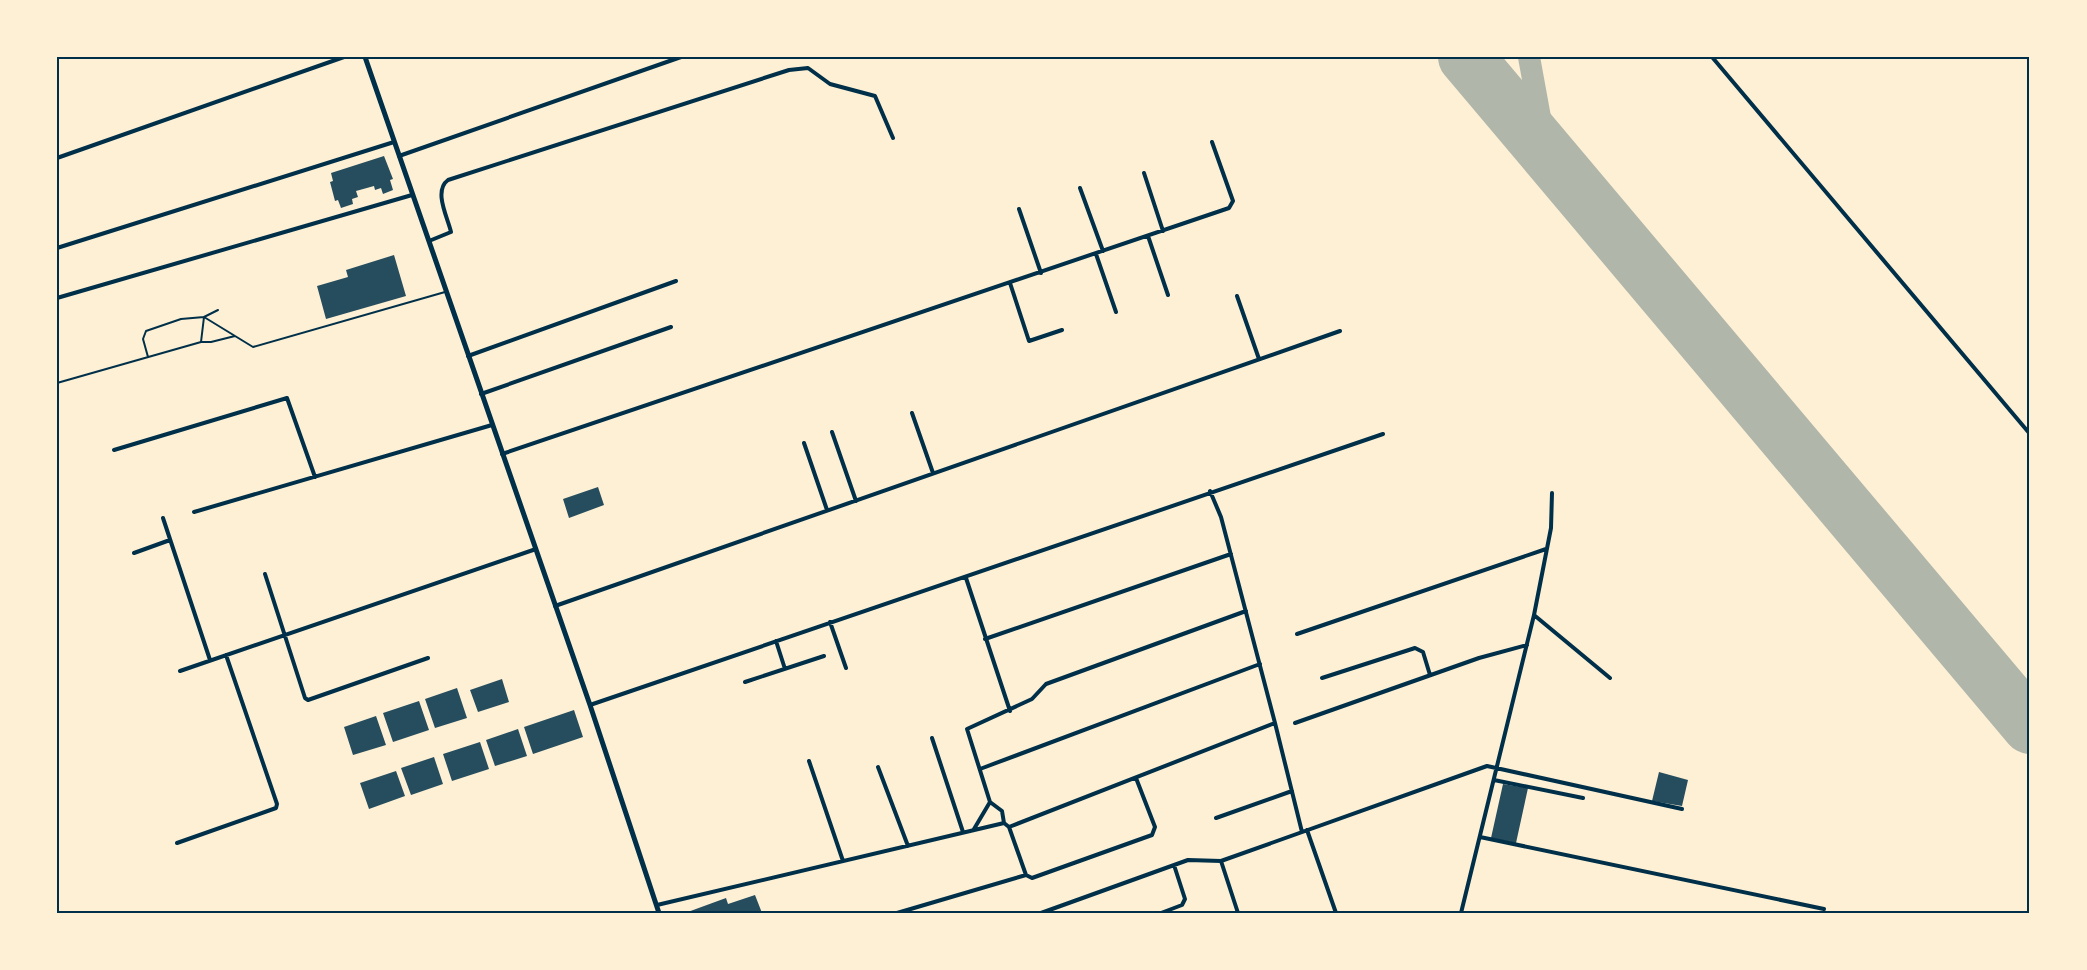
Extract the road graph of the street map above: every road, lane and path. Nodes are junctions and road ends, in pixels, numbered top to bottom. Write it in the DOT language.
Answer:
graph roads {
  1 [pos="345,57"];
  2 [pos="365,57"];
  3 [pos="681,57"];
  4 [pos="1712,57"];
  5 [pos="893,138"];
  6 [pos="394,142"];
  7 [pos="1212,142"];
  8 [pos="399,156"];
  9 [pos="57,158"];
  10 [pos="1144,172"];
  11 [pos="1080,188"];
  12 [pos="412,195"];
  13 [pos="1019,209"];
  14 [pos="1163,231"];
  15 [pos="1148,236"];
  16 [pos="428,241"];
  17 [pos="57,248"];
  18 [pos="1103,251"];
  19 [pos="1096,254"];
  20 [pos="1041,273"];
  21 [pos="676,281"];
  22 [pos="1010,284"];
  23 [pos="446,292"];
  24 [pos="1168,295"];
  25 [pos="1237,296"];
  26 [pos="57,298"];
  27 [pos="218,310"];
  28 [pos="1116,312"];
  29 [pos="204,317"];
  30 [pos="671,327"];
  31 [pos="1062,330"];
  32 [pos="1340,330"];
  33 [pos="235,336"];
  34 [pos="201,342"];
  35 [pos="468,356"];
  36 [pos="148,357"];
  37 [pos="1259,359"];
  38 [pos="57,383"];
  39 [pos="482,394"];
  40 [pos="912,413"];
  41 [pos="492,425"];
  42 [pos="832,432"];
  43 [pos="1383,434"];
  44 [pos="2030,434"];
  45 [pos="804,443"];
  46 [pos="114,450"];
  47 [pos="502,454"];
  48 [pos="933,473"];
  49 [pos="315,477"];
  50 [pos="1210,491"];
  51 [pos="1552,493"];
  52 [pos="856,501"];
  53 [pos="827,510"];
  54 [pos="194,512"];
  55 [pos="163,519"];
  56 [pos="170,540"];
  57 [pos="536,549"];
  58 [pos="1546,549"];
  59 [pos="134,553"];
  60 [pos="1231,554"];
  61 [pos="265,574"];
  62 [pos="966,578"];
  63 [pos="555,606"];
  64 [pos="1246,611"];
  65 [pos="1534,615"];
  66 [pos="830,622"];
  67 [pos="1297,634"];
  68 [pos="285,635"];
  69 [pos="985,639"];
  70 [pos="776,641"];
  71 [pos="1527,645"];
  72 [pos="226,655"];
  73 [pos="824,656"];
  74 [pos="428,658"];
  75 [pos="210,660"];
  76 [pos="1260,664"];
  77 [pos="846,668"];
  78 [pos="785,669"];
  79 [pos="180,670"];
  80 [pos="1430,675"];
  81 [pos="1322,678"];
  82 [pos="1610,678"];
  83 [pos="746,682"];
  84 [pos="590,705"];
  85 [pos="1010,711"];
  86 [pos="1275,723"];
  87 [pos="1295,723"];
  88 [pos="932,738"];
  89 [pos="808,761"];
  90 [pos="878,767"];
  91 [pos="1497,768"];
  92 [pos="980,770"];
  93 [pos="1136,778"];
  94 [pos="1494,780"];
  95 [pos="1292,791"];
  96 [pos="1583,798"];
  97 [pos="990,802"];
  98 [pos="1682,809"];
  99 [pos="1216,818"];
  100 [pos="1004,823"];
  101 [pos="1009,827"];
  102 [pos="973,830"];
  103 [pos="1305,831"];
  104 [pos="963,832"];
  105 [pos="1480,837"];
  106 [pos="177,843"];
  107 [pos="908,846"];
  108 [pos="843,861"];
  109 [pos="1221,861"];
  110 [pos="1174,866"];
  111 [pos="1026,875"];
  112 [pos="657,905"];
  113 [pos="1824,909"];
  114 [pos="659,913"];
  115 [pos="897,913"];
  116 [pos="1041,913"];
  117 [pos="1161,913"];
  118 [pos="1238,913"];
  119 [pos="1336,913"];
  120 [pos="1461,913"];
  1 -- 9 [label="street"];
  2 -- 6 [label="street"];
  3 -- 8 [label="street"];
  4 -- 44 [label="street"];
  5 -- 16 [label="street"];
  6 -- 8 [label="street"];
  6 -- 17 [label="street"];
  7 -- 14 [label="street"];
  8 -- 12 [label="street"];
  10 -- 14 [label="street"];
  11 -- 18 [label="street"];
  12 -- 16 [label="street"];
  12 -- 26 [label="street"];
  13 -- 20 [label="street"];
  14 -- 15 [label="street"];
  15 -- 18 [label="street"];
  15 -- 24 [label="street"];
  16 -- 23 [label="street"];
  18 -- 19 [label="street"];
  19 -- 20 [label="street"];
  19 -- 28 [label="street"];
  20 -- 22 [label="street"];
  21 -- 35 [label="street"];
  22 -- 31 [label="street"];
  22 -- 47 [label="street"];
  23 -- 33 [label="lane"];
  23 -- 35 [label="street"];
  25 -- 37 [label="street"];
  27 -- 29 [label="lane"];
  29 -- 33 [label="lane"];
  29 -- 34 [label="lane"];
  29 -- 36 [label="lane"];
  30 -- 39 [label="street"];
  32 -- 37 [label="street"];
  33 -- 34 [label="lane"];
  34 -- 36 [label="lane"];
  35 -- 39 [label="street"];
  36 -- 38 [label="lane"];
  37 -- 48 [label="street"];
  39 -- 41 [label="street"];
  40 -- 48 [label="street"];
  41 -- 47 [label="street"];
  41 -- 49 [label="street"];
  42 -- 52 [label="street"];
  43 -- 50 [label="street"];
  45 -- 53 [label="street"];
  46 -- 49 [label="street"];
  47 -- 57 [label="street"];
  48 -- 52 [label="street"];
  49 -- 54 [label="street"];
  50 -- 60 [label="street"];
  50 -- 62 [label="street"];
  51 -- 58 [label="street"];
  52 -- 53 [label="street"];
  53 -- 63 [label="street"];
  55 -- 56 [label="street"];
  56 -- 59 [label="street"];
  56 -- 75 [label="street"];
  57 -- 63 [label="street"];
  57 -- 68 [label="street"];
  58 -- 65 [label="street"];
  58 -- 67 [label="street"];
  60 -- 64 [label="street"];
  60 -- 69 [label="street"];
  61 -- 68 [label="street"];
  62 -- 66 [label="street"];
  62 -- 69 [label="street"];
  63 -- 84 [label="street"];
  64 -- 76 [label="street"];
  64 -- 85 [label="street"];
  65 -- 71 [label="street"];
  65 -- 82 [label="street"];
  66 -- 70 [label="street"];
  66 -- 77 [label="street"];
  68 -- 72 [label="street"];
  68 -- 74 [label="street"];
  69 -- 85 [label="street"];
  70 -- 78 [label="street"];
  70 -- 84 [label="street"];
  71 -- 80 [label="street"];
  71 -- 91 [label="street"];
  72 -- 75 [label="street"];
  72 -- 106 [label="street"];
  73 -- 78 [label="street"];
  75 -- 79 [label="street"];
  76 -- 86 [label="street"];
  76 -- 92 [label="street"];
  78 -- 83 [label="street"];
  80 -- 81 [label="street"];
  80 -- 87 [label="street"];
  84 -- 112 [label="street"];
  85 -- 92 [label="street"];
  86 -- 93 [label="street"];
  86 -- 95 [label="street"];
  88 -- 104 [label="street"];
  89 -- 108 [label="street"];
  90 -- 107 [label="street"];
  91 -- 94 [label="street"];
  91 -- 98 [label="street"];
  91 -- 103 [label="street"];
  92 -- 97 [label="street"];
  93 -- 101 [label="street"];
  93 -- 111 [label="street"];
  94 -- 96 [label="street"];
  94 -- 105 [label="street"];
  95 -- 99 [label="street"];
  95 -- 103 [label="street"];
  97 -- 100 [label="street"];
  97 -- 102 [label="street"];
  100 -- 101 [label="street"];
  100 -- 102 [label="street"];
  101 -- 111 [label="street"];
  102 -- 104 [label="street"];
  103 -- 109 [label="street"];
  103 -- 119 [label="street"];
  104 -- 107 [label="street"];
  105 -- 113 [label="street"];
  105 -- 120 [label="street"];
  107 -- 108 [label="street"];
  108 -- 112 [label="street"];
  109 -- 110 [label="street"];
  109 -- 118 [label="street"];
  110 -- 116 [label="street"];
  110 -- 117 [label="street"];
  111 -- 115 [label="street"];
  112 -- 114 [label="street"];
}
